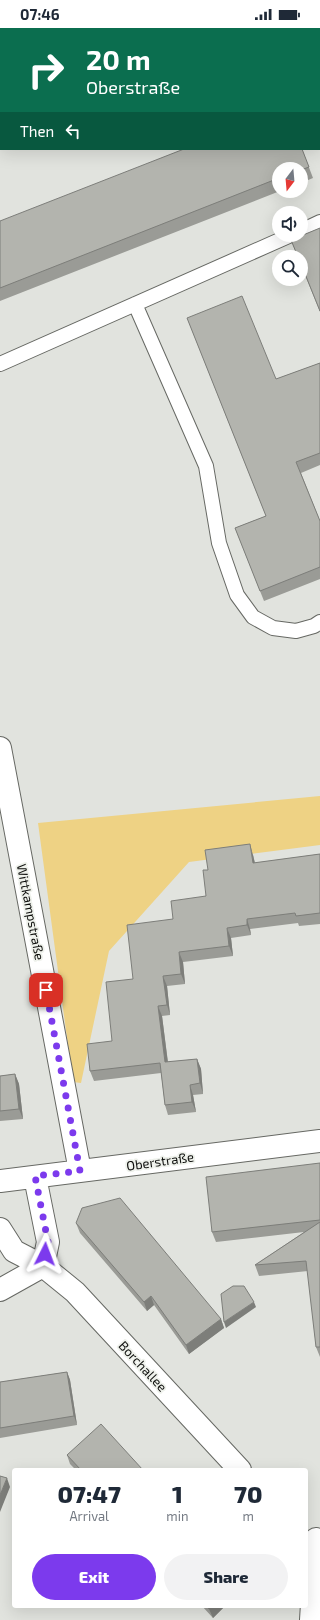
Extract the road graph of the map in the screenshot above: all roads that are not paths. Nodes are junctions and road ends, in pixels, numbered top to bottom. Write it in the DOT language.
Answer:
graph roads {
  1 [pos="320,222"];
  2 [pos="308,228"];
  3 [pos="275,242"];
  4 [pos="135,304"];
  5 [pos="0,364"];
  6 [pos="320,622"];
  7 [pos="0,748"];
  8 [pos="320,1141"];
  9 [pos="80,1171"];
  10 [pos="35,1176"];
  11 [pos="0,1181"];
  12 [pos="0,1229"];
  13 [pos="43,1266"];
  14 [pos="0,1290"];
  15 [pos="238,1468"];
  16 [pos="314,1536"];
  17 [pos="311,1620"];
  1 -- 2 [label="lane"];
  3 -- 4 [label="lane"];
  4 -- 5 [label="lane"];
  4 -- 6 [label="lane"];
  7 -- 9 [label="street, Wittkampstraße"];
  8 -- 9 [label="street, Oberstraße"];
  9 -- 10 [label="street, Oberstraße"];
  10 -- 11 [label="street, Oberstraße"];
  10 -- 13 [label="street"];
  12 -- 13 [label="street, Borchallee"];
  13 -- 14 [label="street"];
  13 -- 15 [label="street, Borchallee"];
  16 -- 17 [label="street"];
}
